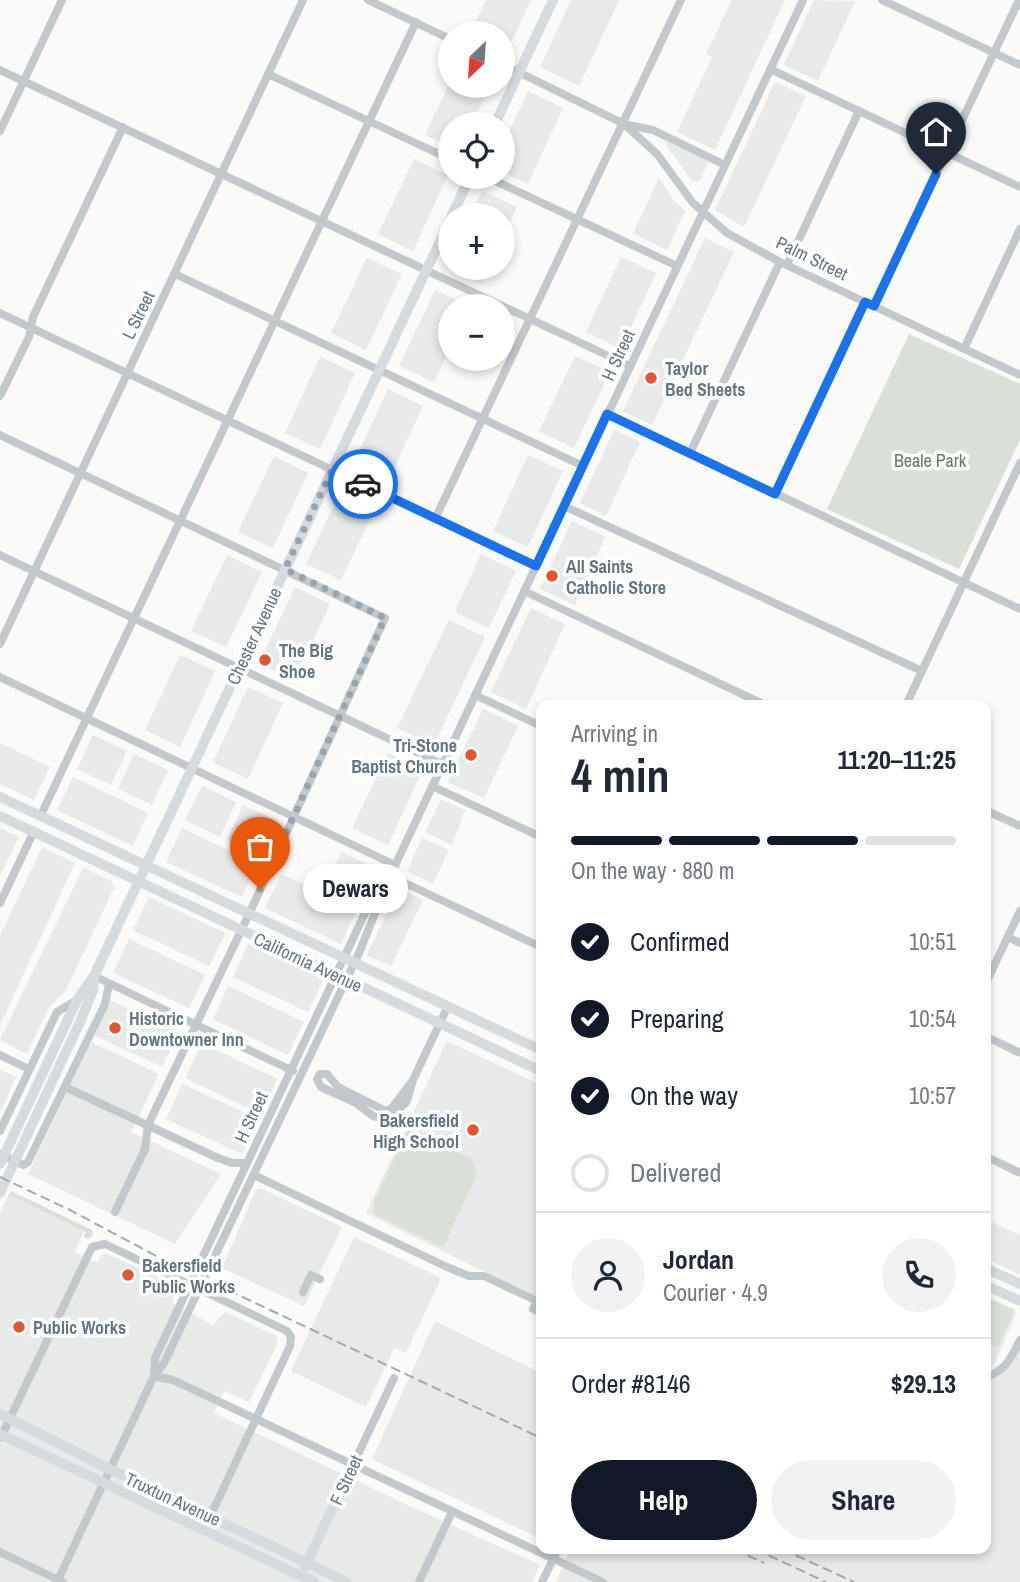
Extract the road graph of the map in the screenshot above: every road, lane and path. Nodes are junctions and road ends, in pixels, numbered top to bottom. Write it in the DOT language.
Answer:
graph roads {
  1 [pos="62,0"];
  2 [pos="303,0"];
  3 [pos="368,0"];
  4 [pos="553,0"];
  5 [pos="681,0"];
  6 [pos="803,0"];
  7 [pos="882,0"];
  8 [pos="1019,0"];
  9 [pos="416,22"];
  10 [pos="438,33"];
  11 [pos="995,53"];
  12 [pos="1020,65"];
  13 [pos="770,69"];
  14 [pos="0,70"];
  15 [pos="515,70"];
  16 [pos="519,72"];
  17 [pos="268,74"];
  18 [pos="24,80"];
  19 [pos="859,111"];
  20 [pos="501,112"];
  21 [pos="369,121"];
  22 [pos="624,124"];
  23 [pos="123,127"];
  24 [pos="0,131"];
  25 [pos="438,153"];
  26 [pos="947,153"];
  27 [pos="725,165"];
  28 [pos="222,174"];
  29 [pos="1020,187"];
  30 [pos="513,189"];
  31 [pos="702,212"];
  32 [pos="577,219"];
  33 [pos="322,221"];
  34 [pos="1020,229"];
  35 [pos="438,245"];
  36 [pos="784,263"];
  37 [pos="677,266"];
  38 [pos="426,270"];
  39 [pos="175,274"];
  40 [pos="865,302"];
  41 [pos="874,306"];
  42 [pos="0,313"];
  43 [pos="530,320"];
  44 [pos="275,321"];
  45 [pos="31,327"];
  46 [pos="964,349"];
  47 [pos="630,366"];
  48 [pos="379,370"];
  49 [pos="127,373"];
  50 [pos="1020,375"];
  51 [pos="0,396"];
  52 [pos="607,414"];
  53 [pos="483,419"];
  54 [pos="228,421"];
  55 [pos="0,435"];
  56 [pos="690,453"];
  57 [pos="1020,463"];
  58 [pos="583,466"];
  59 [pos="332,470"];
  60 [pos="81,473"];
  61 [pos="775,494"];
  62 [pos="564,506"];
  63 [pos="435,519"];
  64 [pos="181,520"];
  65 [pos="0,555"];
  66 [pos="536,566"];
  67 [pos="285,569"];
  68 [pos="34,571"];
  69 [pos="963,583"];
  70 [pos="524,591"];
  71 [pos="1020,610"];
  72 [pos="134,618"];
  73 [pos="0,644"];
  74 [pos="239,668"];
  75 [pos="922,671"];
  76 [pos="0,677"];
  77 [pos="475,695"];
  78 [pos="754,700"];
  79 [pos="908,700"];
  80 [pos="341,716"];
  81 [pos="87,718"];
  82 [pos="536,724"];
  83 [pos="442,764"];
  84 [pos="192,767"];
  85 [pos="432,786"];
  86 [pos="0,797"];
  87 [pos="991,812"];
  88 [pos="0,816"];
  89 [pos="293,816"];
  90 [pos="40,817"];
  91 [pos="1019,824"];
  92 [pos="34,831"];
  93 [pos="536,835"];
  94 [pos="146,865"];
  95 [pos="395,865"];
  96 [pos="390,876"];
  97 [pos="139,881"];
  98 [pos="0,903"];
  99 [pos="1020,911"];
  100 [pos="250,912"];
  101 [pos="240,929"];
  102 [pos="1008,937"];
  103 [pos="1020,943"];
  104 [pos="536,945"];
  105 [pos="349,960"];
  106 [pos="991,972"];
  107 [pos="94,976"];
  108 [pos="341,977"];
  109 [pos="108,984"];
  110 [pos="77,1000"];
  111 [pos="448,1006"];
  112 [pos="440,1024"];
  113 [pos="195,1025"];
  114 [pos="991,1039"];
  115 [pos="536,1048"];
  116 [pos="1020,1053"];
  117 [pos="0,1055"];
  118 [pos="29,1069"];
  119 [pos="536,1069"];
  120 [pos="291,1070"];
  121 [pos="301,1074"];
  122 [pos="413,1080"];
  123 [pos="65,1087"];
  124 [pos="265,1124"];
  125 [pos="148,1125"];
  126 [pos="0,1131"];
  127 [pos="0,1154"];
  128 [pos="218,1158"];
  129 [pos="991,1159"];
  130 [pos="247,1163"];
  131 [pos="0,1164"];
  132 [pos="1020,1173"];
  133 [pos="254,1175"];
  134 [pos="239,1180"];
  135 [pos="0,1193"];
  136 [pos="116,1212"];
  137 [pos="991,1271"];
  138 [pos="320,1279"];
  139 [pos="1020,1284"];
  140 [pos="991,1288"];
  141 [pos="303,1292"];
  142 [pos="536,1301"];
  143 [pos="1020,1301"];
  144 [pos="1020,1340"];
  145 [pos="164,1363"];
  146 [pos="153,1376"];
  147 [pos="991,1376"];
  148 [pos="394,1378"];
  149 [pos="179,1382"];
  150 [pos="5,1417"];
  151 [pos="255,1419"];
  152 [pos="1,1436"];
  153 [pos="353,1465"];
  154 [pos="109,1469"];
  155 [pos="102,1483"];
  156 [pos="452,1512"];
  157 [pos="210,1517"];
  158 [pos="536,1550"];
  159 [pos="0,1552"];
  160 [pos="545,1554"];
  161 [pos="556,1554"];
  162 [pos="554,1558"];
  163 [pos="307,1563"];
  164 [pos="299,1579"];
  165 [pos="59,1581"];
  166 [pos="314,1582"];
  167 [pos="347,1582"];
  168 [pos="419,1582"];
  169 [pos="542,1582"];
  170 [pos="603,1582"];
  1 -- 18 [label="street"];
  2 -- 17 [label="street, L Street"];
  3 -- 9 [label="street"];
  4 -- 16 [label="main road"];
  5 -- 22 [label="street"];
  6 -- 13 [label="street, H Street"];
  7 -- 11 [label="street"];
  8 -- 11 [label="street"];
  9 -- 10 [label="street"];
  9 -- 21 [label="street"];
  11 -- 12 [label="street"];
  11 -- 26 [label="street"];
  13 -- 19 [label="street"];
  13 -- 27 [label="street, H Street"];
  14 -- 18 [label="street"];
  15 -- 16 [label="street"];
  16 -- 20 [label="main road"];
  16 -- 22 [label="street"];
  17 -- 21 [label="street"];
  17 -- 28 [label="street, L Street"];
  18 -- 23 [label="street"];
  18 -- 24 [label="street"];
  19 -- 26 [label="street"];
  19 -- 36 [label="street"];
  21 -- 25 [label="street"];
  21 -- 33 [label="street"];
  22 -- 27 [label="street"];
  22 -- 31 [label="street, Palm Street"];
  22 -- 32 [label="street"];
  23 -- 28 [label="street"];
  23 -- 45 [label="street"];
  26 -- 29 [label="street"];
  26 -- 41 [label="street"];
  27 -- 31 [label="street, H Street"];
  28 -- 33 [label="street"];
  28 -- 39 [label="street, L Street"];
  30 -- 32 [label="street"];
  31 -- 36 [label="street, Palm Street"];
  31 -- 37 [label="street, H Street"];
  32 -- 37 [label="street"];
  32 -- 43 [label="street"];
  33 -- 38 [label="street"];
  33 -- 44 [label="street"];
  34 -- 46 [label="street"];
  35 -- 38 [label="main road, Chester Avenue"];
  36 -- 40 [label="street, Palm Street"];
  36 -- 56 [label="street"];
  37 -- 47 [label="street, H Street"];
  38 -- 43 [label="street"];
  38 -- 48 [label="main road, Chester Avenue"];
  39 -- 44 [label="street"];
  39 -- 49 [label="street, L Street"];
  40 -- 41 [label="street, Palm Street"];
  40 -- 61 [label="street"];
  41 -- 46 [label="street, Palm Street"];
  42 -- 45 [label="street"];
  43 -- 47 [label="street"];
  43 -- 53 [label="street"];
  44 -- 48 [label="street"];
  44 -- 54 [label="street"];
  45 -- 49 [label="street"];
  45 -- 51 [label="street"];
  46 -- 50 [label="street, Palm Street"];
  47 -- 52 [label="street, H Street"];
  48 -- 53 [label="street"];
  48 -- 59 [label="main road, Chester Avenue"];
  49 -- 54 [label="street"];
  49 -- 60 [label="street, L Street"];
  52 -- 56 [label="street"];
  52 -- 58 [label="street, H Street"];
  53 -- 58 [label="street"];
  53 -- 63 [label="street"];
  54 -- 59 [label="street"];
  54 -- 64 [label="street"];
  55 -- 60 [label="street"];
  56 -- 61 [label="street"];
  57 -- 69 [label="street"];
  58 -- 62 [label="street, H Street"];
  59 -- 63 [label="street"];
  59 -- 67 [label="main road, Chester Avenue"];
  60 -- 64 [label="street"];
  60 -- 68 [label="street, L Street"];
  61 -- 69 [label="street"];
  62 -- 66 [label="street, H Street"];
  62 -- 75 [label="street"];
  63 -- 66 [label="street"];
  64 -- 67 [label="street"];
  64 -- 72 [label="street"];
  65 -- 68 [label="street"];
  66 -- 70 [label="street, H Street"];
  67 -- 74 [label="main road, Chester Avenue"];
  67 -- 80 [label="street"];
  68 -- 72 [label="street"];
  68 -- 73 [label="street, L Street"];
  69 -- 71 [label="street"];
  69 -- 75 [label="street"];
  70 -- 77 [label="street, H Street"];
  70 -- 78 [label="street"];
  72 -- 74 [label="street"];
  72 -- 81 [label="street"];
  74 -- 80 [label="street"];
  74 -- 84 [label="main road, Chester Avenue"];
  75 -- 79 [label="street"];
  76 -- 81 [label="street"];
  77 -- 82 [label="street"];
  77 -- 83 [label="street, H Street"];
  80 -- 83 [label="street"];
  80 -- 89 [label="street"];
  81 -- 84 [label="street"];
  81 -- 90 [label="street"];
  83 -- 85 [label="street, H Street"];
  84 -- 89 [label="street"];
  84 -- 94 [label="main road, Chester Avenue"];
  85 -- 93 [label="street"];
  85 -- 95 [label="street, H Street"];
  86 -- 90 [label="main road, California Avenue"];
  87 -- 91 [label="street"];
  88 -- 92 [label="main road, California Avenue"];
  89 -- 95 [label="street"];
  89 -- 100 [label="street"];
  90 -- 94 [label="main road, California Avenue"];
  92 -- 97 [label="main road, California Avenue"];
  92 -- 98 [label="street"];
  94 -- 97 [label="main road, Chester Avenue"];
  94 -- 100 [label="main road, California Avenue"];
  95 -- 96 [label="street, H Street"];
  96 -- 104 [label="street"];
  96 -- 105 [label="street, H Street"];
  97 -- 101 [label="main road, California Avenue"];
  97 -- 107 [label="main road, Chester Avenue"];
  99 -- 102 [label="street"];
  100 -- 101 [label="street"];
  100 -- 105 [label="main road, California Avenue"];
  101 -- 108 [label="main road, California Avenue"];
  101 -- 113 [label="street"];
  102 -- 103 [label="street"];
  102 -- 106 [label="street"];
  105 -- 108 [label="street, H Street"];
  105 -- 111 [label="main road, California Avenue"];
  107 -- 109 [label="street"];
  107 -- 110 [label="main road, Chester Avenue"];
  107 -- 135 [label="main road, Chester Avenue"];
  108 -- 112 [label="main road, California Avenue"];
  108 -- 120 [label="street, H Street"];
  108 -- 121 [label="street, H Street"];
  109 -- 113 [label="street"];
  109 -- 123 [label="street"];
  110 -- 118 [label="street"];
  110 -- 131 [label="main road, Chester Avenue"];
  111 -- 112 [label="street"];
  111 -- 115 [label="main road, California Avenue"];
  112 -- 119 [label="main road, California Avenue"];
  112 -- 122 [label="street"];
  113 -- 120 [label="street"];
  113 -- 125 [label="street"];
  114 -- 116 [label="street"];
  117 -- 118 [label="street"];
  118 -- 126 [label="street"];
  120 -- 121 [label="street"];
  120 -- 124 [label="street, H Street"];
  121 -- 133 [label="street, H Street"];
  122 -- 122 [label="street"];
  123 -- 125 [label="street"];
  123 -- 127 [label="street"];
  124 -- 130 [label="street, H Street"];
  124 -- 133 [label="street"];
  125 -- 128 [label="street"];
  125 -- 136 [label="street"];
  128 -- 130 [label="street"];
  128 -- 134 [label="street"];
  129 -- 132 [label="street"];
  130 -- 134 [label="street, H Street"];
  133 -- 142 [label="street"];
  133 -- 145 [label="street, H Street"];
  134 -- 146 [label="street, H Street"];
  137 -- 139 [label="main road"];
  138 -- 141 [label="street"];
  140 -- 143 [label="main road"];
  144 -- 147 [label="street"];
  145 -- 146 [label="street, H Street"];
  145 -- 149 [label="street"];
  146 -- 149 [label="street"];
  146 -- 154 [label="street, H Street"];
  148 -- 153 [label="street, F Street"];
  149 -- 151 [label="street"];
  150 -- 151 [label="street"];
  150 -- 152 [label="street"];
  150 -- 154 [label="main road, Truxtun Avenue"];
  151 -- 153 [label="street"];
  151 -- 157 [label="street"];
  152 -- 155 [label="main road, Truxtun Avenue"];
  153 -- 156 [label="street"];
  153 -- 163 [label="main road, F Street"];
  154 -- 155 [label="street, H Street"];
  154 -- 157 [label="main road, Truxtun Avenue"];
  155 -- 164 [label="main road, Truxtun Avenue"];
  155 -- 165 [label="street, H Street"];
  156 -- 158 [label="street"];
  156 -- 168 [label="street"];
  157 -- 163 [label="main road, Truxtun Avenue"];
  159 -- 165 [label="street"];
  160 -- 162 [label="street"];
  161 -- 162 [label="street"];
  162 -- 169 [label="street"];
  162 -- 170 [label="street"];
  163 -- 164 [label="main road, F Street"];
  163 -- 167 [label="main road, Truxtun Avenue"];
  164 -- 166 [label="main road, Truxtun Avenue"];
}
